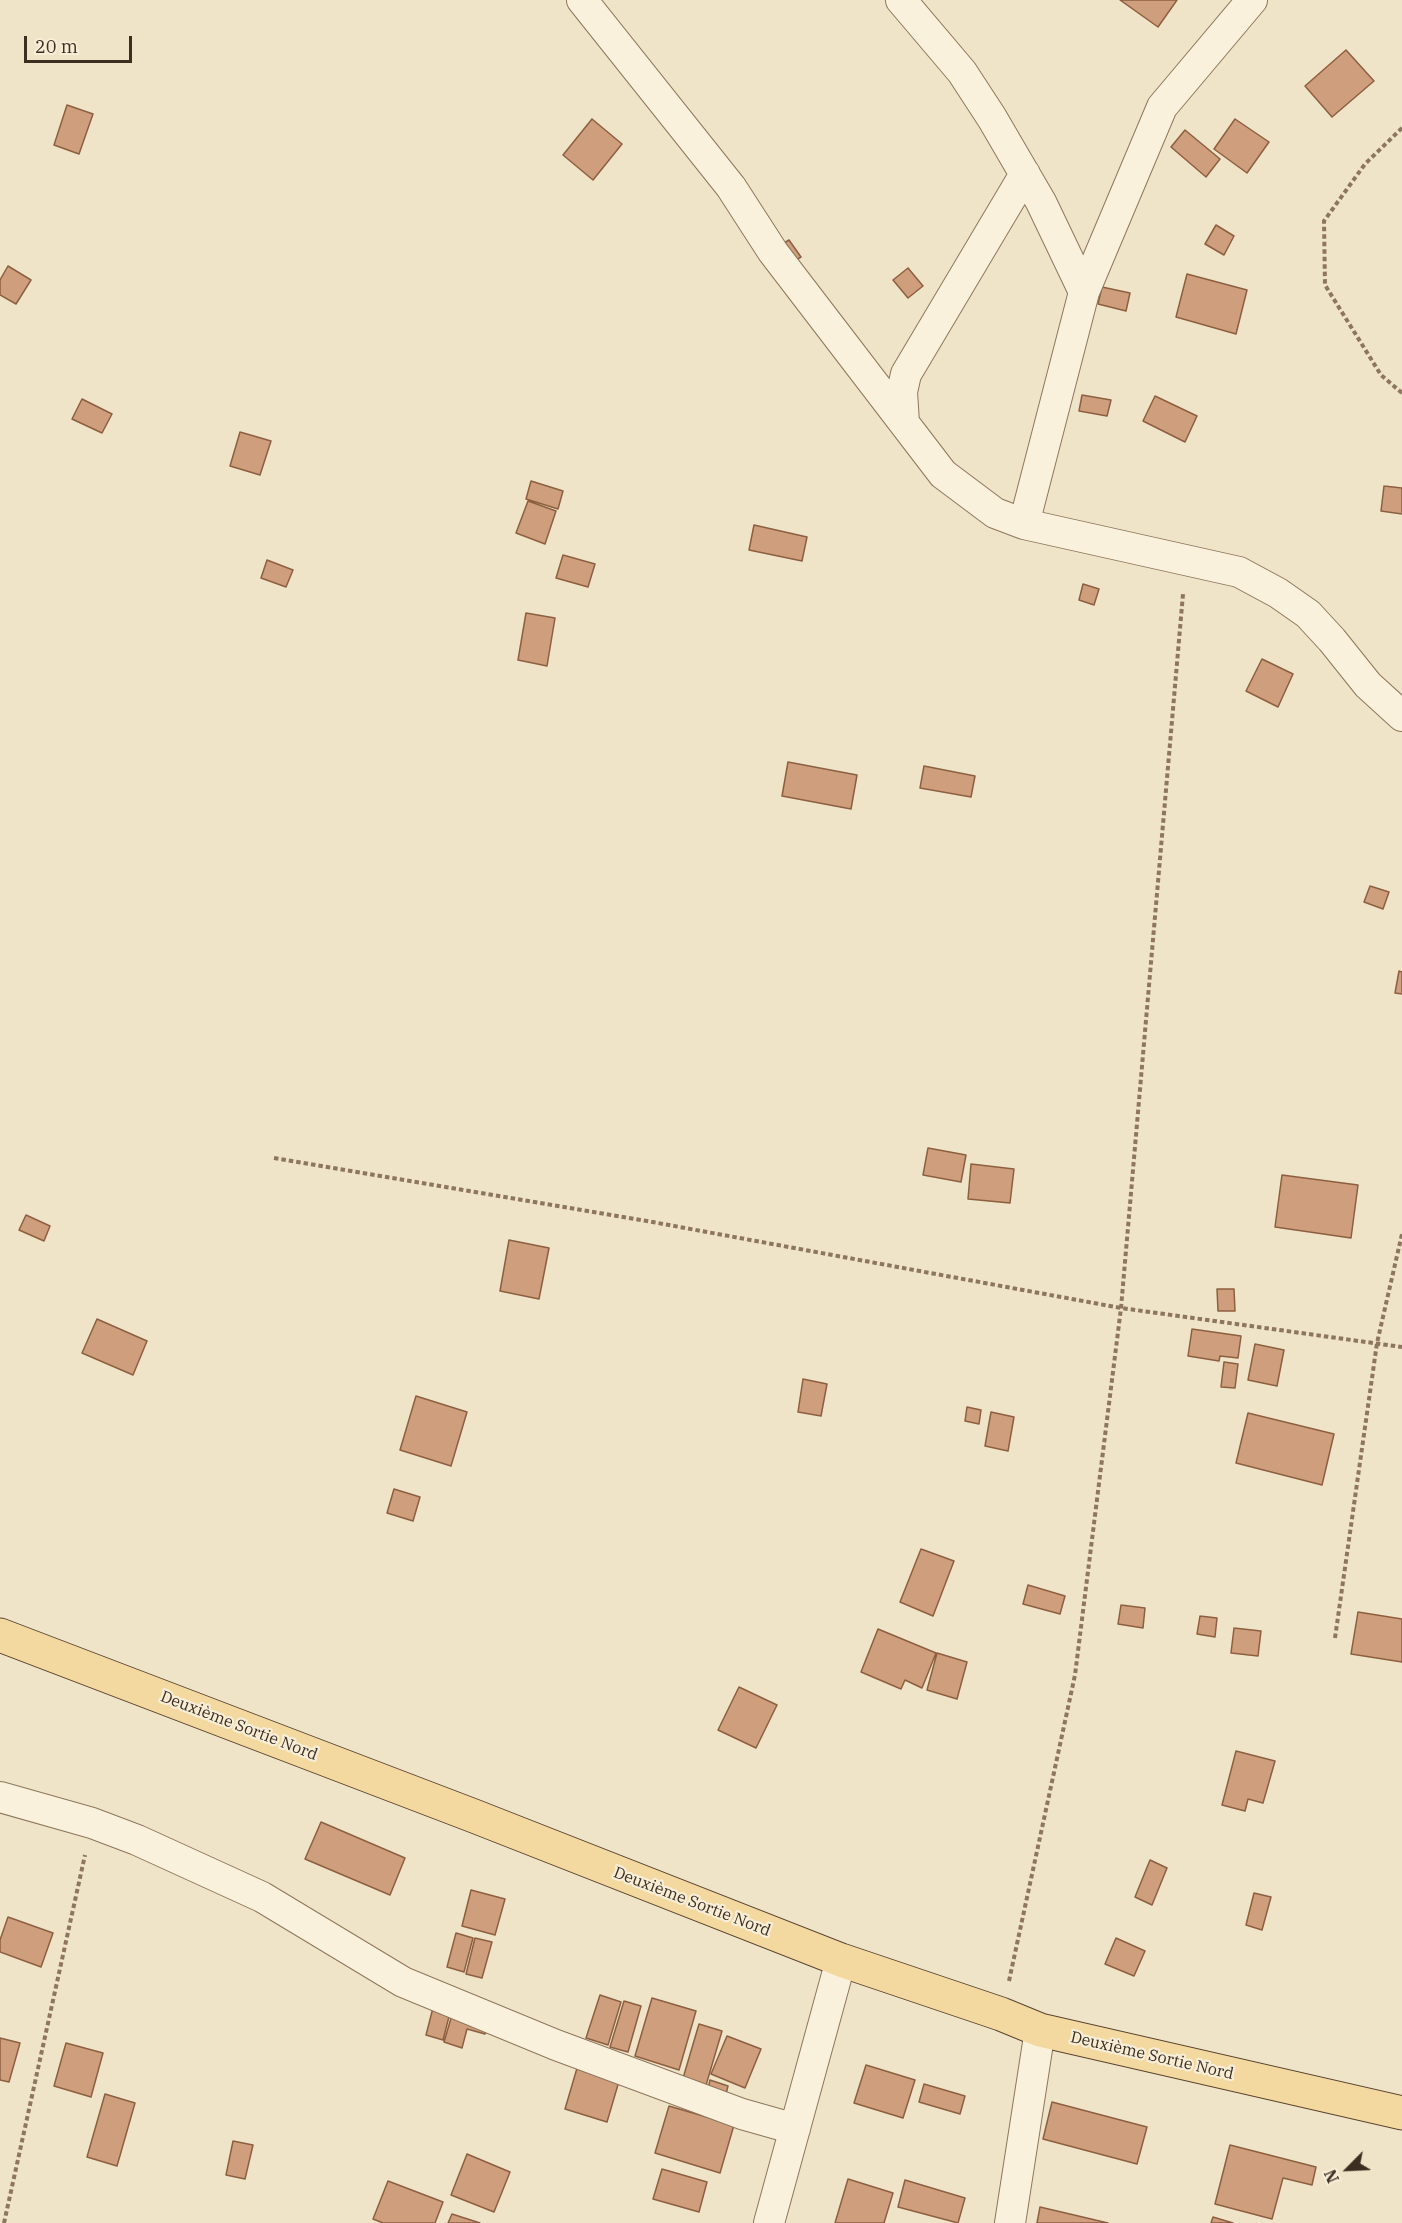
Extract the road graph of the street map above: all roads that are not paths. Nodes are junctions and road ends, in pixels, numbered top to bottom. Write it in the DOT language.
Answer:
graph roads {
  1 [pos="582,0"];
  2 [pos="901,0"];
  3 [pos="1250,0"];
  4 [pos="1025,174"];
  5 [pos="1084,292"];
  6 [pos="904,423"];
  7 [pos="1024,524"];
  8 [pos="1402,716"];
  9 [pos="0,1635"];
  10 [pos="0,1797"];
  11 [pos="841,1960"];
  12 [pos="1040,2030"];
  13 [pos="1402,2113"];
  14 [pos="795,2129"];
  15 [pos="769,2223"];
  16 [pos="1011,2223"];
  1 -- 6 [label="street"];
  2 -- 4 [label="street"];
  3 -- 5 [label="street"];
  4 -- 5 [label="street"];
  4 -- 6 [label="street"];
  5 -- 7 [label="street"];
  6 -- 7 [label="street"];
  7 -- 8 [label="street"];
  9 -- 11 [label="main road, Deuxième Sortie Nord"];
  10 -- 14 [label="street"];
  11 -- 12 [label="main road, Deuxième Sortie Nord"];
  11 -- 14 [label="street"];
  12 -- 13 [label="main road, Deuxième Sortie Nord"];
  12 -- 16 [label="street"];
  14 -- 15 [label="street"];
}
